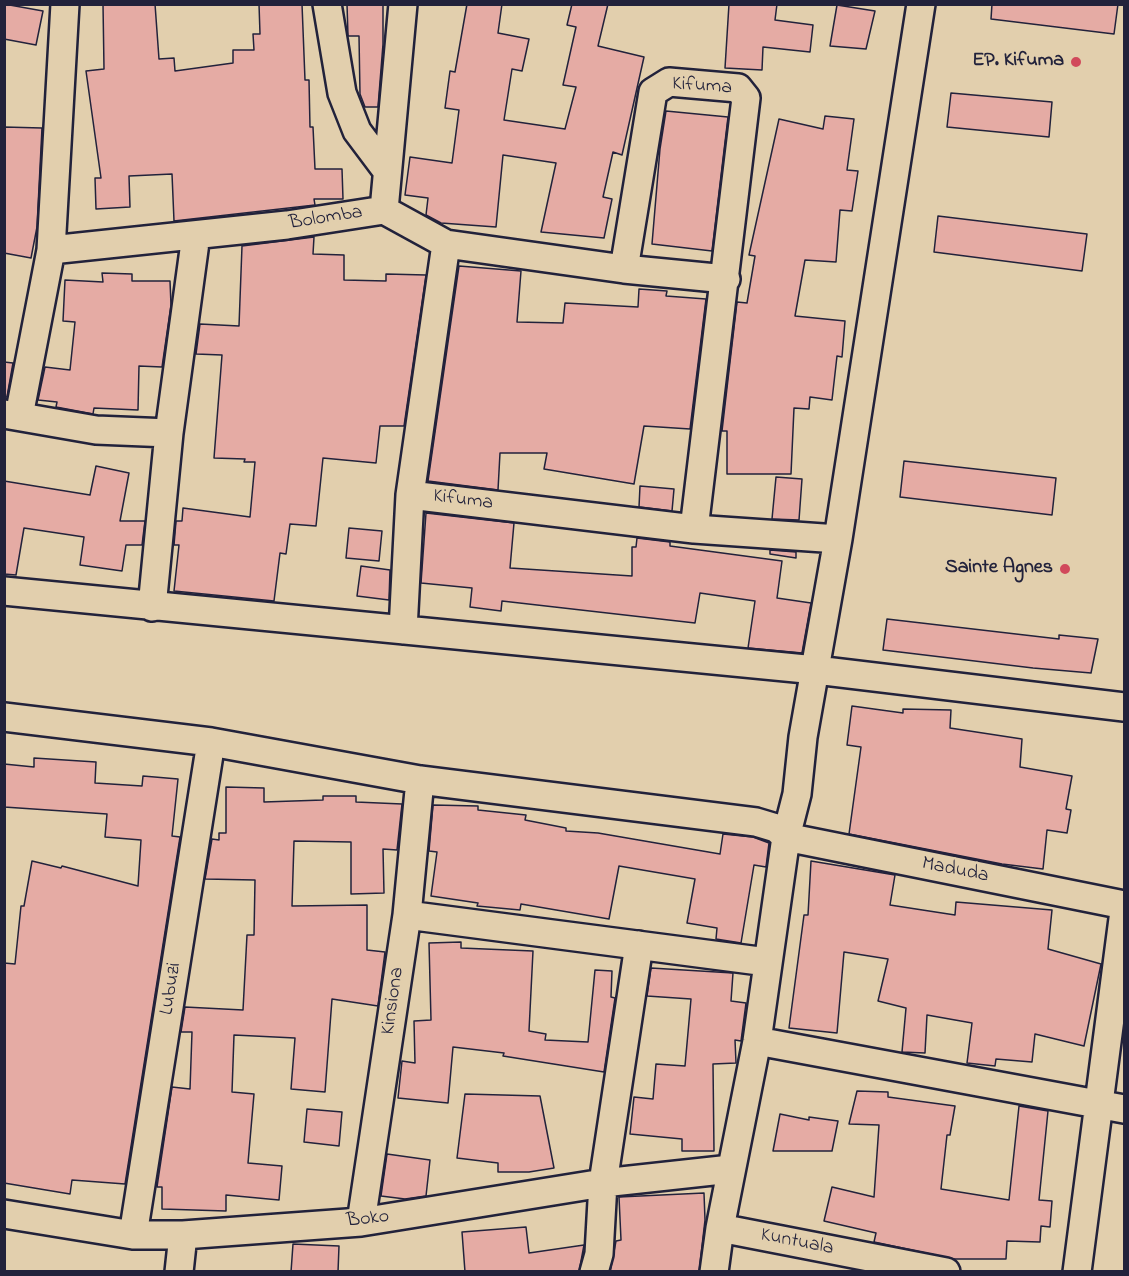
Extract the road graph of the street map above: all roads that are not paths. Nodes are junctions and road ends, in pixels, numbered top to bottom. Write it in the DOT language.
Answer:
graph roads {
  1 [pos="65,4"];
  2 [pos="327,4"];
  3 [pos="403,4"];
  4 [pos="921,4"];
  5 [pos="387,171"];
  6 [pos="384,210"];
  7 [pos="196,235"];
  8 [pos="446,244"];
  9 [pos="51,250"];
  10 [pos="624,269"];
  11 [pos="726,279"];
  12 [pos="12,415"];
  13 [pos="170,433"];
  14 [pos="410,495"];
  15 [pos="694,529"];
  16 [pos="838,539"];
  17 [pos="4,591"];
  18 [pos="152,607"];
  19 [pos="403,630"];
  20 [pos="816,670"];
  21 [pos="1125,707"];
  22 [pos="4,717"];
  23 [pos="211,742"];
  24 [pos="420,780"];
  25 [pos="786,837"];
  26 [pos="1125,905"];
  27 [pos="1125,911"];
  28 [pos="407,915"];
  29 [pos="639,945"];
  30 [pos="767,962"];
  31 [pos="757,1041"];
  32 [pos="1112,1107"];
  33 [pos="731,1169"];
  34 [pos="603,1183"];
  35 [pos="4,1214"];
  36 [pos="361,1222"];
  37 [pos="720,1228"];
  38 [pos="133,1235"];
  39 [pos="183,1235"];
  40 [pos="179,1272"];
  41 [pos="594,1272"];
  42 [pos="714,1272"];
  43 [pos="946,1272"];
  44 [pos="1077,1272"];
  1 -- 9 [label="street"];
  2 -- 5 [label="street"];
  3 -- 5 [label="street"];
  4 -- 16 [label="street"];
  5 -- 6 [label="street"];
  6 -- 7 [label="street, Bolomba"];
  6 -- 8 [label="street, Bolomba"];
  7 -- 9 [label="street, Bolomba"];
  7 -- 13 [label="street"];
  8 -- 10 [label="street"];
  8 -- 14 [label="street, Kifuma"];
  9 -- 12 [label="street"];
  10 -- 11 [label="street"];
  10 -- 11 [label="street, Kifuma"];
  11 -- 15 [label="street, Kifuma"];
  12 -- 13 [label="street"];
  13 -- 18 [label="street"];
  14 -- 15 [label="street, Kifuma"];
  14 -- 19 [label="street, Kifuma"];
  15 -- 16 [label="street, Kifuma"];
  16 -- 20 [label="street"];
  17 -- 18 [label="street"];
  18 -- 19 [label="street"];
  19 -- 20 [label="street"];
  20 -- 21 [label="street"];
  20 -- 25 [label="street"];
  22 -- 23 [label="street, Maduda"];
  23 -- 24 [label="street, Maduda"];
  23 -- 38 [label="street, Lubuzi"];
  24 -- 25 [label="street, Maduda"];
  24 -- 28 [label="street, Kinsiona"];
  25 -- 26 [label="street, Maduda"];
  25 -- 30 [label="street"];
  27 -- 32 [label="street"];
  28 -- 29 [label="street"];
  28 -- 36 [label="street, Kinsiona"];
  29 -- 30 [label="street"];
  29 -- 34 [label="street"];
  30 -- 31 [label="street"];
  31 -- 32 [label="street"];
  31 -- 33 [label="street"];
  32 -- 44 [label="street"];
  33 -- 34 [label="street, Boko"];
  33 -- 37 [label="street"];
  34 -- 36 [label="street, Boko"];
  34 -- 41 [label="street"];
  35 -- 38 [label="street, Boko"];
  36 -- 39 [label="street, Boko"];
  37 -- 42 [label="street"];
  37 -- 43 [label="street, Kuntuala"];
  38 -- 39 [label="street, Boko"];
  39 -- 40 [label="street"];
}
